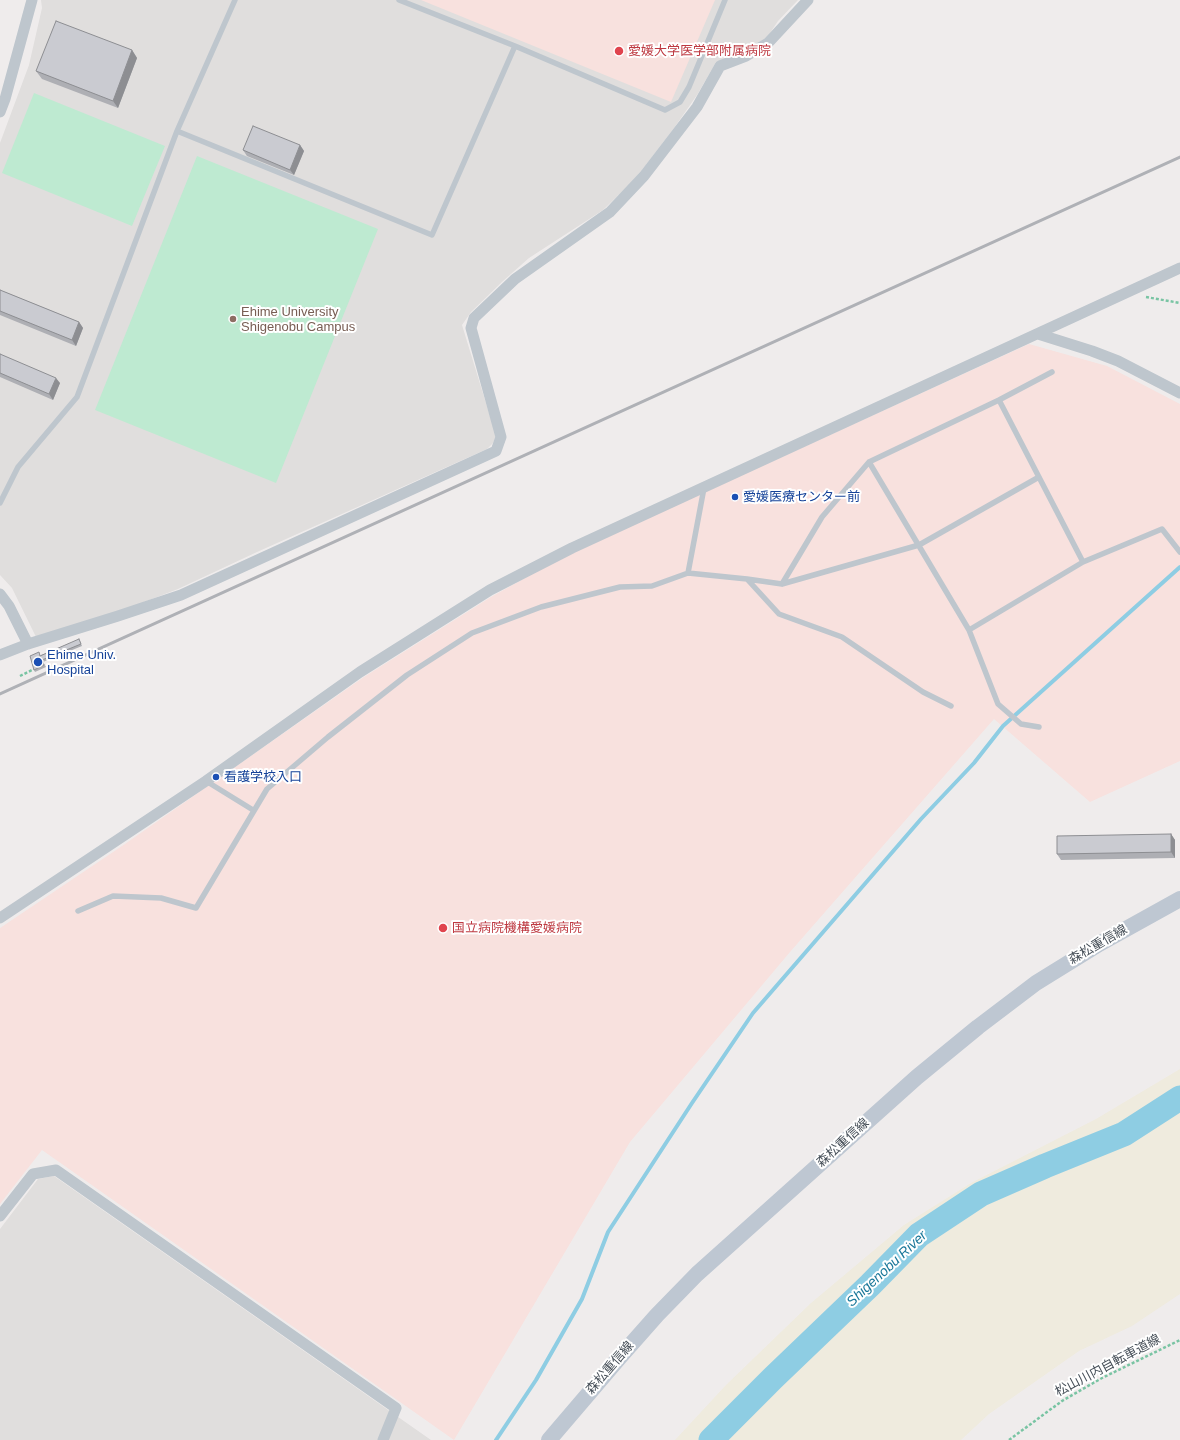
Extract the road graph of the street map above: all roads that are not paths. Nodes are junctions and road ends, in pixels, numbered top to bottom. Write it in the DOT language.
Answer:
graph roads {
  1 [pos="32,0"];
  2 [pos="235,0"];
  3 [pos="399,0"];
  4 [pos="725,0"];
  5 [pos="808,0"];
  6 [pos="515,46"];
  7 [pos="2,99"];
  8 [pos="0,112"];
  9 [pos="177,131"];
  10 [pos="1180,268"];
  11 [pos="1038,334"];
  12 [pos="1052,372"];
  13 [pos="1180,393"];
  14 [pos="999,400"];
  15 [pos="870,462"];
  16 [pos="1039,477"];
  17 [pos="704,488"];
  18 [pos="0,503"];
  19 [pos="919,545"];
  20 [pos="1180,552"];
  21 [pos="1083,562"];
  22 [pos="688,573"];
  23 [pos="747,579"];
  24 [pos="782,584"];
  25 [pos="0,594"];
  26 [pos="969,630"];
  27 [pos="28,644"];
  28 [pos="0,655"];
  29 [pos="951,706"];
  30 [pos="1039,727"];
  31 [pos="206,781"];
  32 [pos="253,810"];
  33 [pos="1180,899"];
  34 [pos="78,912"];
  35 [pos="0,918"];
  36 [pos="0,1216"];
  37 [pos="383,1440"];
  38 [pos="549,1440"];
  1 -- 7 [label="street"];
  2 -- 9 [label="lane"];
  3 -- 6 [label="lane"];
  4 -- 6 [label="lane"];
  5 -- 27 [label="street"];
  6 -- 9 [label="lane"];
  7 -- 8 [label="street"];
  9 -- 18 [label="lane"];
  10 -- 11 [label="street"];
  11 -- 13 [label="street"];
  11 -- 17 [label="street"];
  12 -- 14 [label="lane"];
  14 -- 15 [label="lane"];
  14 -- 16 [label="lane"];
  15 -- 19 [label="lane"];
  15 -- 24 [label="lane"];
  16 -- 19 [label="lane"];
  16 -- 21 [label="lane"];
  17 -- 22 [label="lane"];
  17 -- 31 [label="street"];
  19 -- 24 [label="lane"];
  19 -- 26 [label="lane"];
  20 -- 21 [label="lane"];
  21 -- 26 [label="lane"];
  22 -- 23 [label="lane"];
  22 -- 32 [label="lane"];
  23 -- 24 [label="lane"];
  23 -- 29 [label="lane"];
  25 -- 27 [label="street"];
  26 -- 30 [label="lane"];
  27 -- 28 [label="street"];
  31 -- 32 [label="lane"];
  31 -- 35 [label="street"];
  32 -- 34 [label="lane"];
  33 -- 38 [label="main road, 森松重信線"];
  36 -- 37 [label="street"];
}
